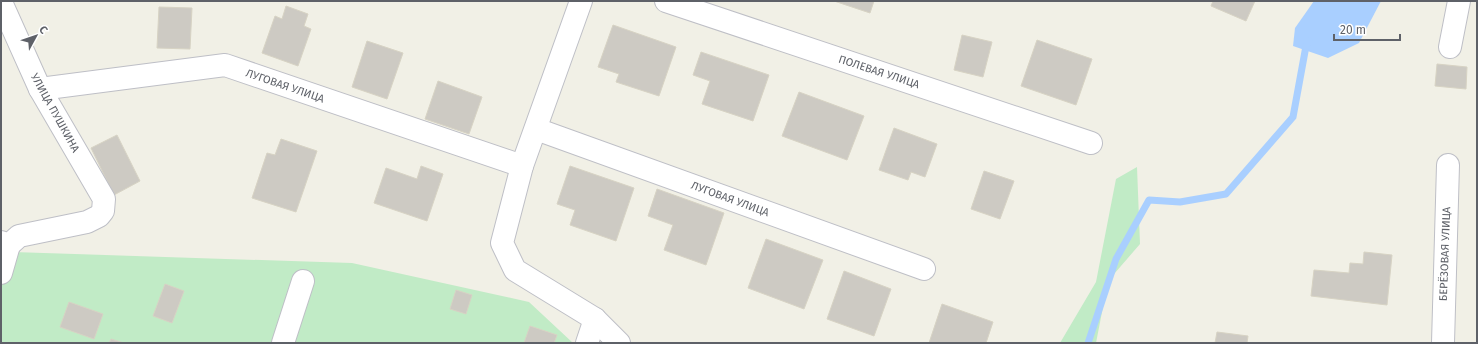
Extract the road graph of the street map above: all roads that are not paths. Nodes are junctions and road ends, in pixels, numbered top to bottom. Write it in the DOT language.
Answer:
graph roads {
  1 [pos="581,1"];
  2 [pos="666,1"];
  3 [pos="1459,1"];
  4 [pos="1,2"];
  5 [pos="1450,47"];
  6 [pos="40,89"];
  7 [pos="536,129"];
  8 [pos="1091,143"];
  9 [pos="1448,165"];
  10 [pos="522,166"];
  11 [pos="5,244"];
  12 [pos="924,269"];
  13 [pos="1,273"];
  14 [pos="303,281"];
  15 [pos="595,319"];
  16 [pos="282,343"];
  17 [pos="587,343"];
  18 [pos="619,343"];
  19 [pos="1443,343"];
  1 -- 7 [label="street"];
  2 -- 8 [label="street, ПОЛЕВАЯ УЛИЦА"];
  3 -- 5 [label="street"];
  4 -- 6 [label="street, УЛИЦА ПУШКИНА"];
  6 -- 10 [label="street, ЛУГОВАЯ УЛИЦА"];
  6 -- 11 [label="street, УЛИЦА ПУШКИНА"];
  7 -- 10 [label="street"];
  7 -- 12 [label="street, ЛУГОВАЯ УЛИЦА"];
  9 -- 19 [label="street, БЕРЁЗОВАЯ УЛИЦА"];
  10 -- 15 [label="street"];
  11 -- 13 [label="street"];
  14 -- 16 [label="street"];
  15 -- 17 [label="street"];
  15 -- 18 [label="street"];
}
